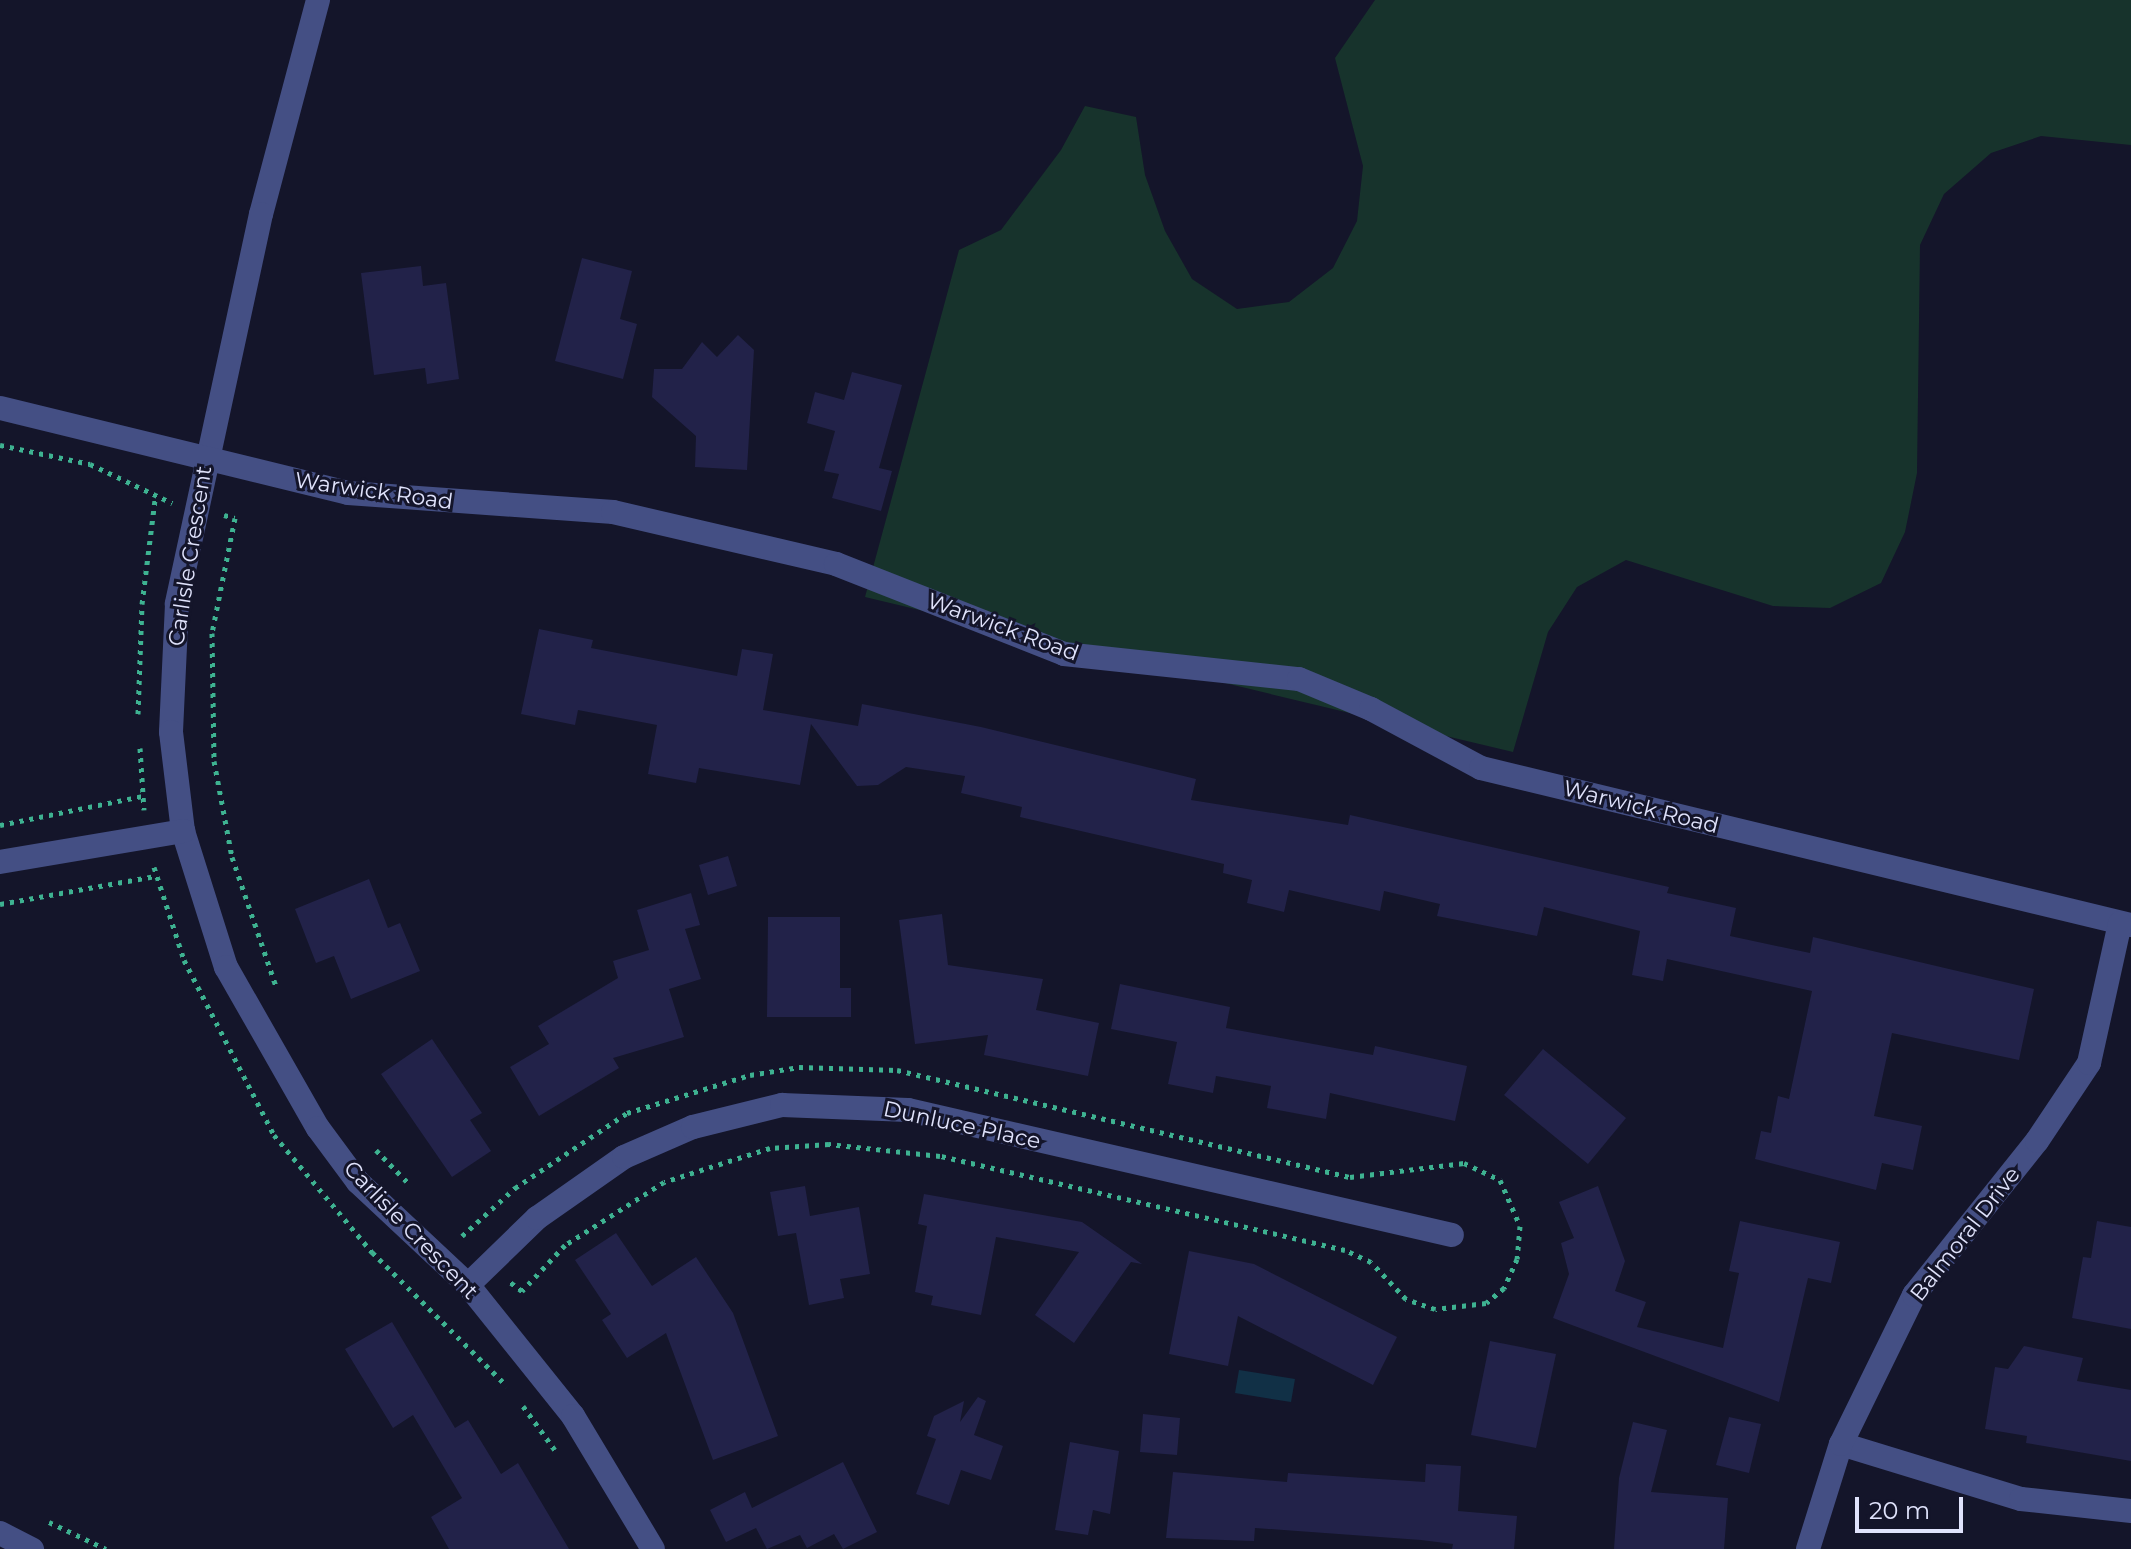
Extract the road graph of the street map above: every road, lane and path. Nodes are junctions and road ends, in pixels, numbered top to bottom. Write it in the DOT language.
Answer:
graph roads {
  1 [pos="318,0"];
  2 [pos="0,408"];
  3 [pos="0,445"];
  4 [pos="206,457"];
  5 [pos="196,508"];
  6 [pos="142,796"];
  7 [pos="0,825"];
  8 [pos="183,831"];
  9 [pos="0,862"];
  10 [pos="156,876"];
  11 [pos="0,904"];
  12 [pos="2126,924"];
  13 [pos="282,1002"];
  14 [pos="370,1143"];
  15 [pos="420,1195"];
  16 [pos="451,1226"];
  17 [pos="1452,1235"];
  18 [pos="462,1236"];
  19 [pos="490,1264"];
  20 [pos="468,1285"];
  21 [pos="1841,1444"];
  22 [pos="2131,1511"];
  23 [pos="0,1533"];
  24 [pos="32,1549"];
  25 [pos="653,1549"];
  26 [pos="1808,1549"];
  1 -- 4 [label="street, Carlisle Crescent"];
  2 -- 4 [label="street, Warwick Road"];
  3 -- 5 [label="path"];
  4 -- 5 [label="street, Carlisle Crescent"];
  4 -- 12 [label="street, Warwick Road"];
  5 -- 8 [label="street, Carlisle Crescent"];
  5 -- 13 [label="path"];
  6 -- 7 [label="path"];
  8 -- 9 [label="street"];
  8 -- 20 [label="street, Carlisle Crescent"];
  10 -- 11 [label="path"];
  12 -- 21 [label="street, Balmoral Drive"];
  14 -- 15 [label="path"];
  16 -- 18 [label="path"];
  17 -- 19 [label="street, Dunluce Place"];
  18 -- 19 [label="path"];
  18 -- 19 [label="path"];
  19 -- 20 [label="street, Dunluce Place"];
  20 -- 25 [label="street, Carlisle Crescent"];
  21 -- 22 [label="street"];
  21 -- 26 [label="street, Balmoral Drive"];
  23 -- 24 [label="street"];
}
